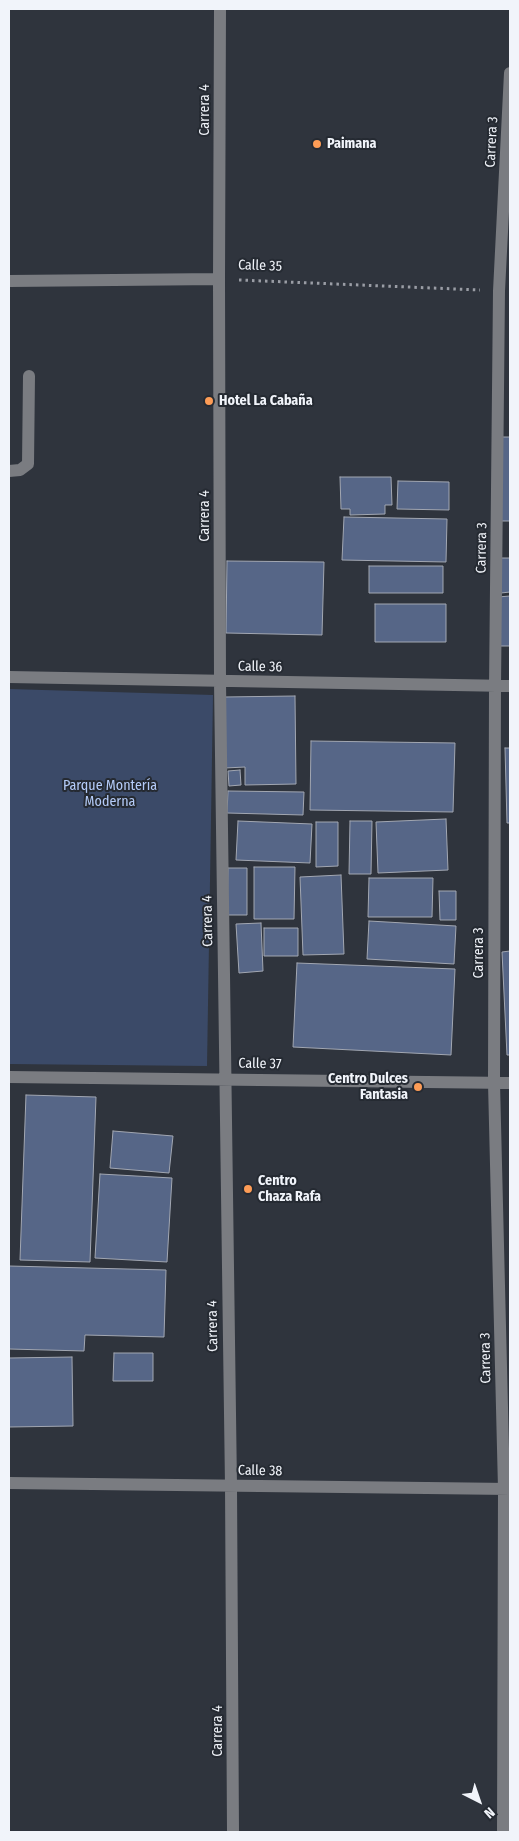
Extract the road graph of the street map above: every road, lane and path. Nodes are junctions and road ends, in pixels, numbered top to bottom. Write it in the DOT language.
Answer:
graph roads {
  1 [pos="220,9"];
  2 [pos="510,73"];
  3 [pos="219,280"];
  4 [pos="9,281"];
  5 [pos="499,291"];
  6 [pos="29,376"];
  7 [pos="9,471"];
  8 [pos="9,677"];
  9 [pos="220,682"];
  10 [pos="495,686"];
  11 [pos="510,686"];
  12 [pos="9,1076"];
  13 [pos="224,1079"];
  14 [pos="494,1083"];
  15 [pos="510,1083"];
  16 [pos="9,1483"];
  17 [pos="231,1486"];
  18 [pos="507,1489"];
  19 [pos="233,1832"];
  20 [pos="503,1832"];
  1 -- 3 [label="street, Carrera 4"];
  2 -- 5 [label="street, Carrera 3"];
  3 -- 4 [label="street, Calle 35"];
  3 -- 5 [label="path, Calle 35"];
  3 -- 9 [label="street, Carrera 4"];
  5 -- 10 [label="street, Carrera 3"];
  6 -- 7 [label="street"];
  8 -- 9 [label="street, Calle 36"];
  9 -- 10 [label="street, Calle 36"];
  9 -- 13 [label="street, Carrera 4"];
  10 -- 11 [label="street, Calle 36"];
  10 -- 14 [label="street, Carrera 3"];
  12 -- 13 [label="street, Calle 37"];
  13 -- 14 [label="street, Calle 37"];
  13 -- 17 [label="street, Carrera 4"];
  14 -- 15 [label="street, Calle 37"];
  14 -- 18 [label="street, Carrera 3"];
  16 -- 17 [label="street, Calle 38"];
  17 -- 18 [label="street, Calle 38"];
  17 -- 19 [label="street, Carrera 4"];
  18 -- 20 [label="street, Carrera 3"];
}
